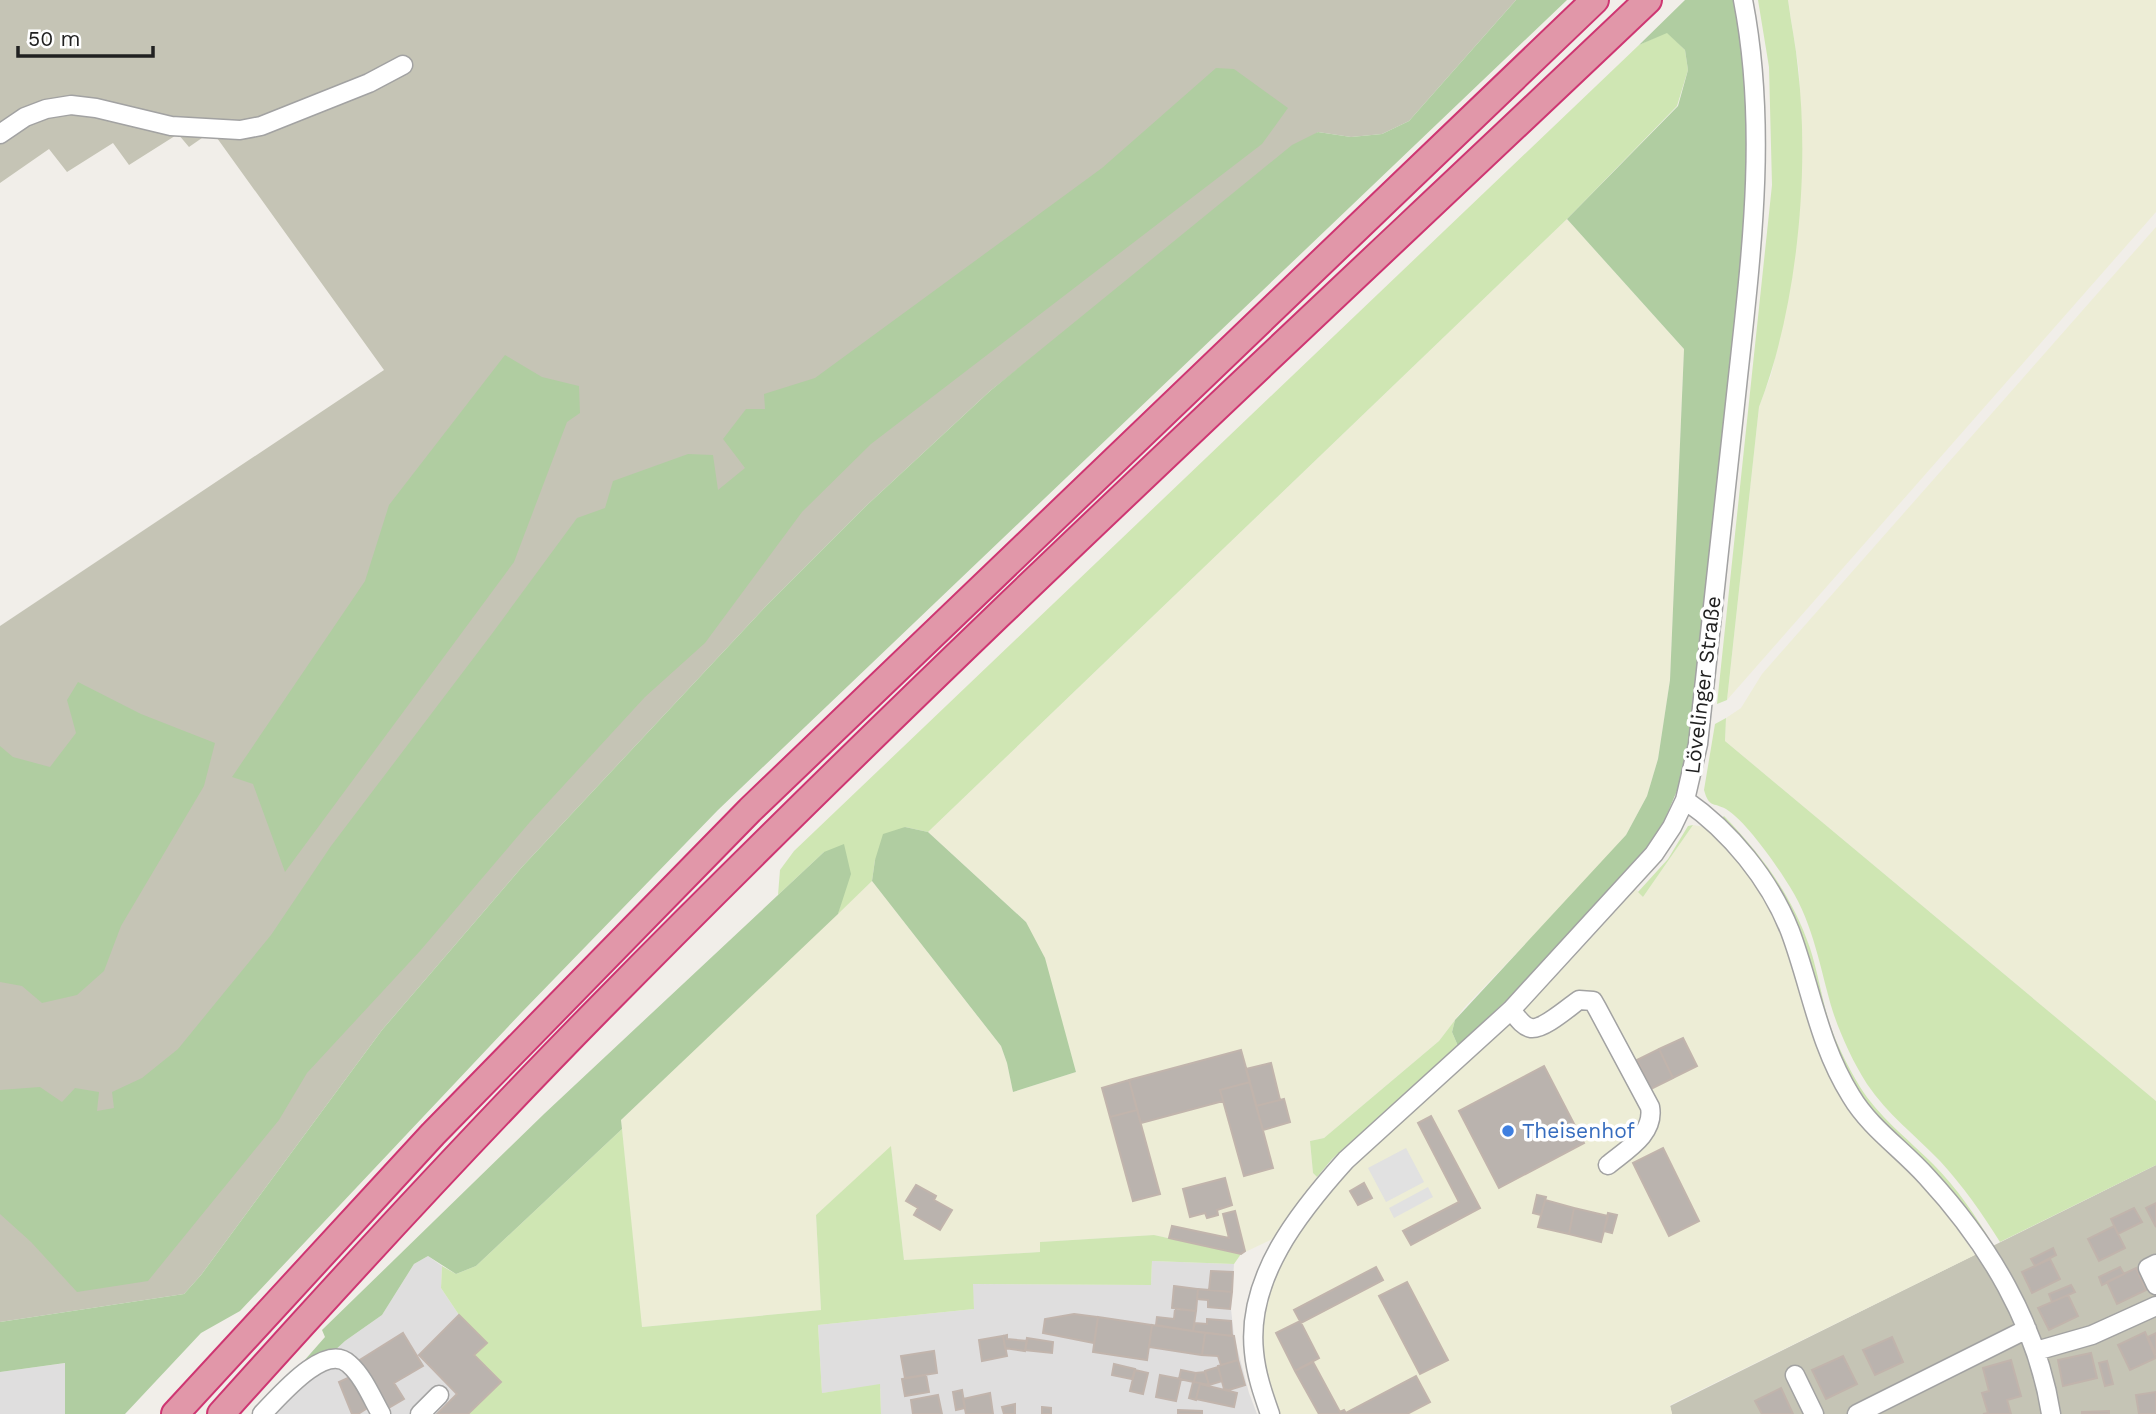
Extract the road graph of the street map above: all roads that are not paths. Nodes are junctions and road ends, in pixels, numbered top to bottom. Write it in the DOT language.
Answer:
graph roads {
  1 [pos="1595,0"];
  2 [pos="1648,0"];
  3 [pos="1743,0"];
  4 [pos="403,65"];
  5 [pos="0,134"];
  6 [pos="1685,800"];
  7 [pos="1511,1010"];
  8 [pos="1608,1165"];
  9 [pos="2156,1264"];
  10 [pos="2156,1285"];
  11 [pos="2156,1306"];
  12 [pos="2027,1329"];
  13 [pos="2036,1351"];
  14 [pos="1795,1375"];
  15 [pos="439,1395"];
  16 [pos="175,1414"];
  17 [pos="221,1414"];
  18 [pos="262,1414"];
  19 [pos="381,1414"];
  20 [pos="420,1414"];
  21 [pos="1270,1414"];
  22 [pos="1814,1414"];
  23 [pos="1857,1414"];
  24 [pos="2051,1414"];
  1 -- 16 [label="highway"];
  2 -- 17 [label="highway"];
  3 -- 6 [label="street, Lövelinger Straße"];
  4 -- 5 [label="street"];
  6 -- 7 [label="street, Lövelinger Straße"];
  6 -- 12 [label="street"];
  7 -- 8 [label="street"];
  7 -- 21 [label="street, Lövelinger Straße"];
  9 -- 10 [label="street"];
  11 -- 13 [label="street"];
  12 -- 13 [label="street"];
  12 -- 23 [label="street"];
  13 -- 24 [label="street"];
  14 -- 22 [label="street"];
  15 -- 20 [label="street"];
  18 -- 19 [label="street"];
}
